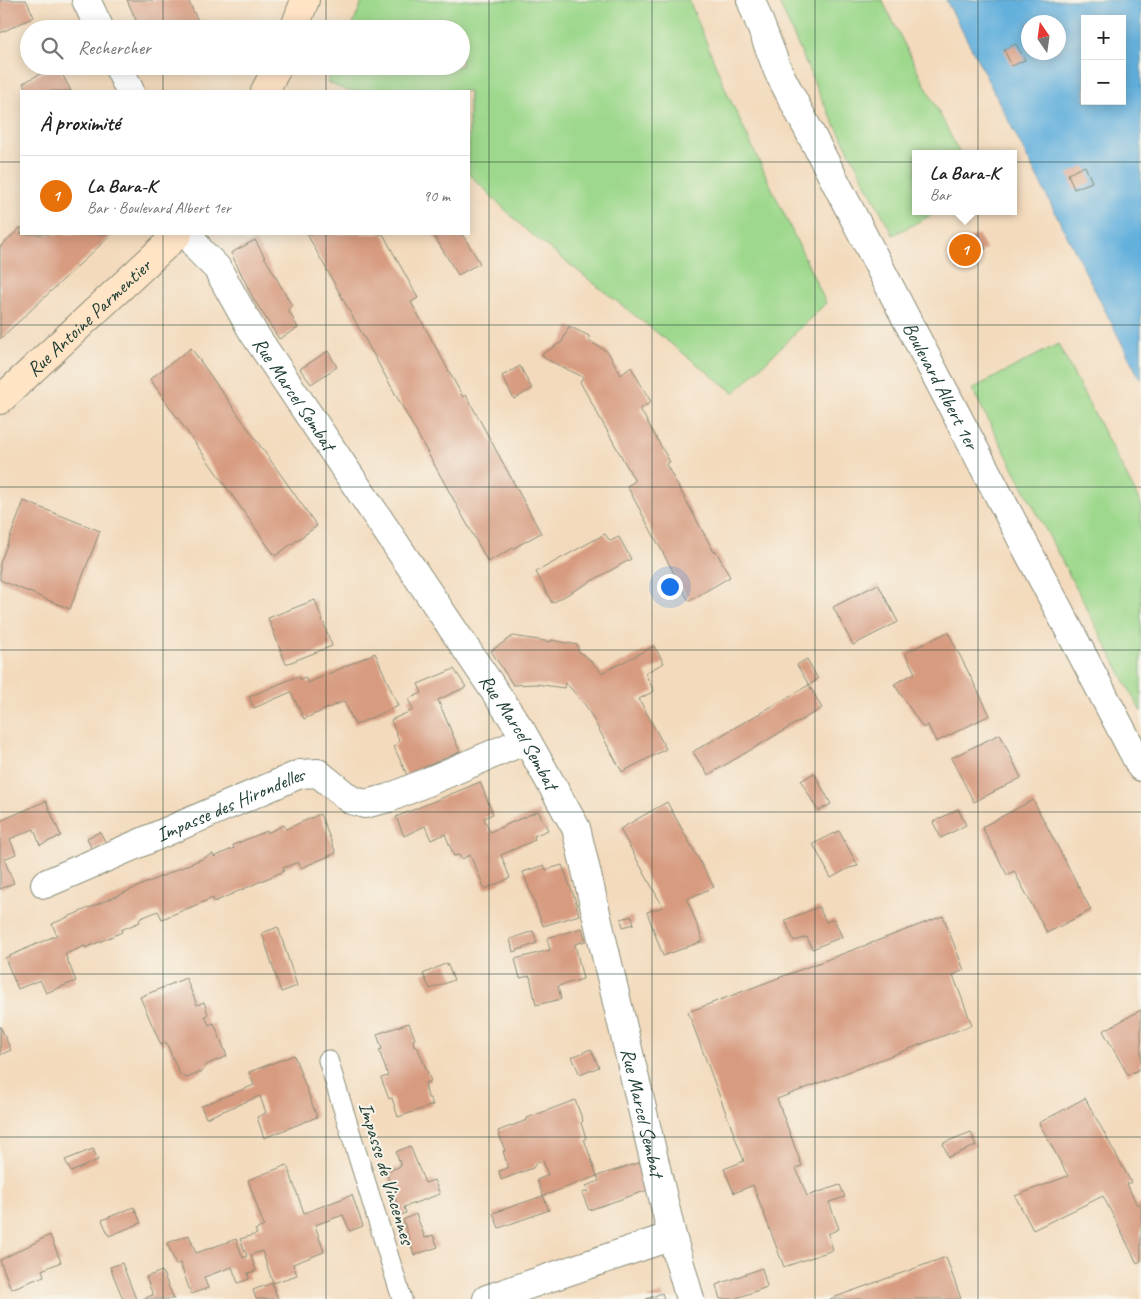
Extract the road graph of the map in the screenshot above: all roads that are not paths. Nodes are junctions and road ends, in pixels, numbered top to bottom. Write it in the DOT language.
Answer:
graph roads {
  1 [pos="86,0"];
  2 [pos="305,0"];
  3 [pos="751,0"];
  4 [pos="96,20"];
  5 [pos="297,20"];
  6 [pos="122,75"];
  7 [pos="273,75"];
  8 [pos="130,90"];
  9 [pos="266,90"];
  10 [pos="177,235"];
  11 [pos="189,235"];
  12 [pos="0,400"];
  13 [pos="526,740"];
  14 [pos="1141,767"];
  15 [pos="45,884"];
  16 [pos="328,1060"];
  17 [pos="672,1236"];
  18 [pos="402,1299"];
  19 [pos="487,1299"];
  20 [pos="690,1299"];
  1 -- 4 [label="street"];
  2 -- 5 [label="main road"];
  3 -- 14 [label="street, Boulevard Albert 1er"];
  6 -- 8 [label="street"];
  7 -- 9 [label="main road"];
  10 -- 12 [label="main road, Rue Antoine Parmentier"];
  11 -- 13 [label="street, Rue Marcel Sembat"];
  13 -- 15 [label="street, Impasse des Hirondelles"];
  13 -- 17 [label="street, Rue Marcel Sembat"];
  16 -- 18 [label="lane, Impasse de Vincennes"];
  17 -- 19 [label="street"];
  17 -- 20 [label="street, Rue Marcel Sembat"];
}
